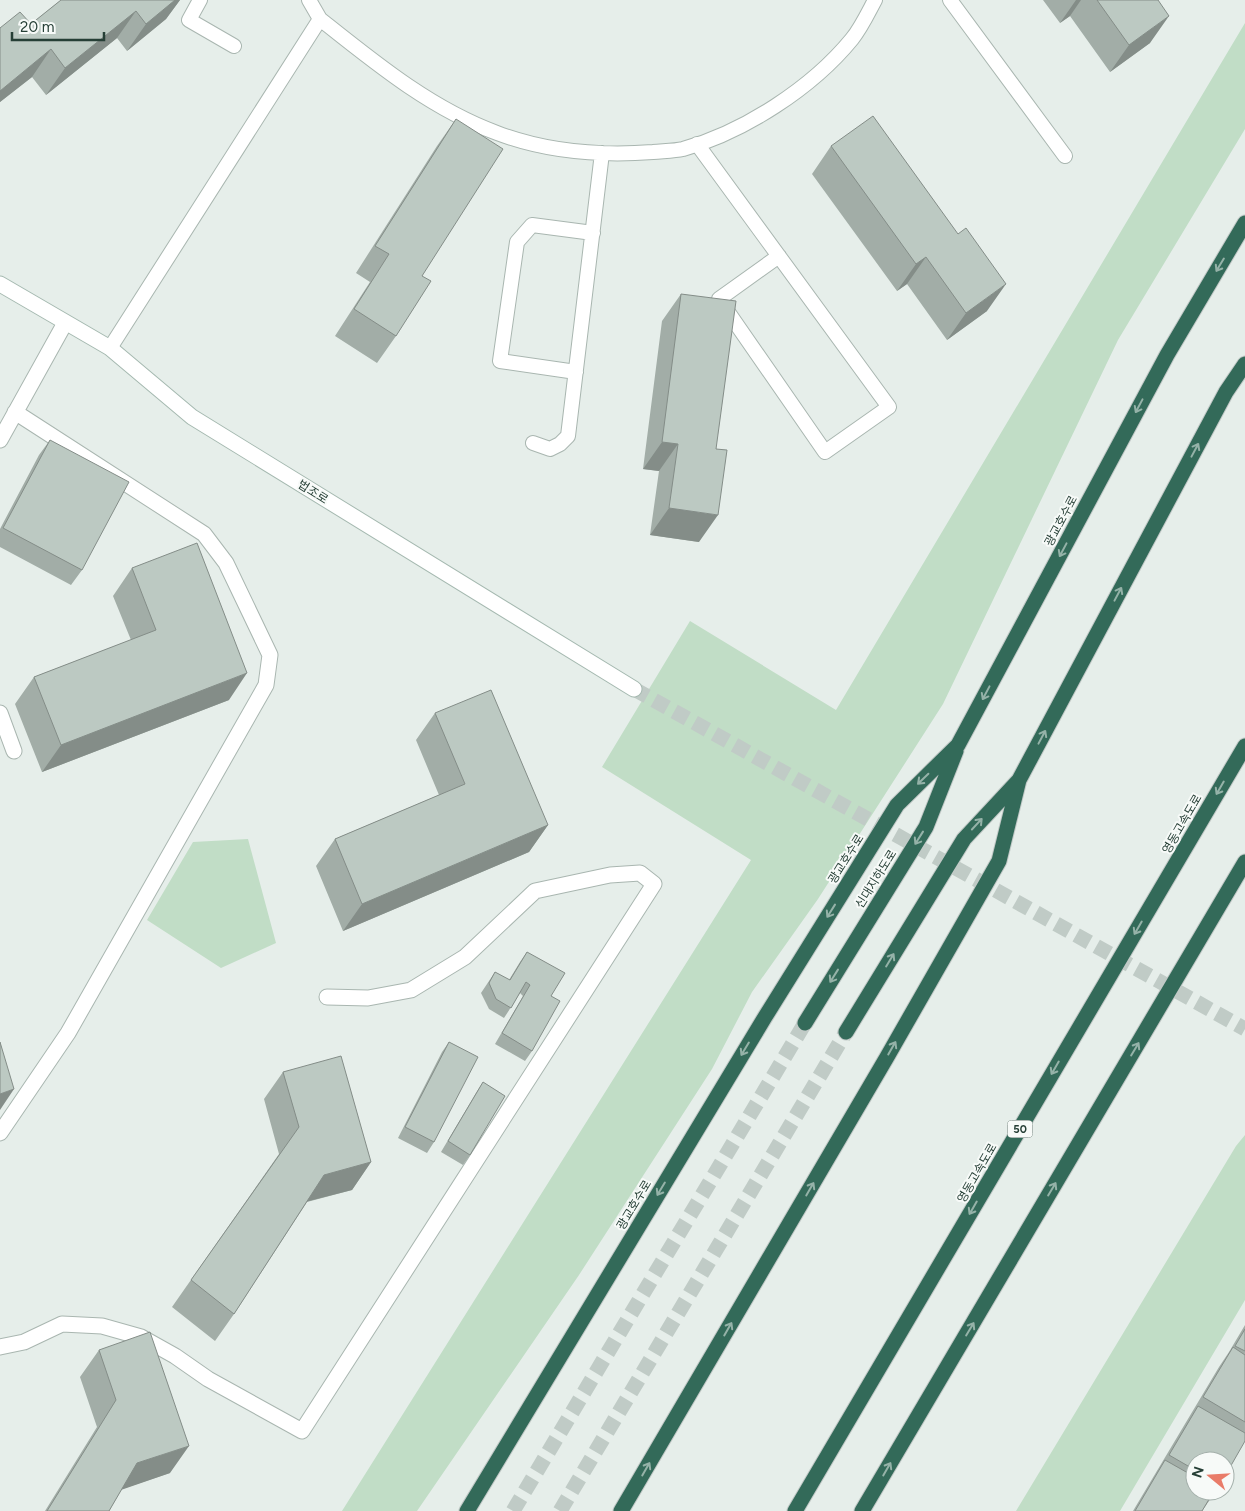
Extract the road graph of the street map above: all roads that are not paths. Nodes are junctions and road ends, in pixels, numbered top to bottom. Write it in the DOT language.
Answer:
graph roads {
  1 [pos="200,0"];
  2 [pos="309,0"];
  3 [pos="875,0"];
  4 [pos="950,0"];
  5 [pos="320,19"];
  6 [pos="234,46"];
  7 [pos="697,144"];
  8 [pos="602,153"];
  9 [pos="1065,156"];
  10 [pos="1245,224"];
  11 [pos="593,233"];
  12 [pos="779,256"];
  13 [pos="0,284"];
  14 [pos="65,323"];
  15 [pos="110,348"];
  16 [pos="1245,364"];
  17 [pos="576,372"];
  18 [pos="15,412"];
  19 [pos="0,440"];
  20 [pos="533,444"];
  21 [pos="634,689"];
  22 [pos="0,713"];
  23 [pos="958,745"];
  24 [pos="1245,746"];
  25 [pos="14,751"];
  26 [pos="1019,780"];
  27 [pos="1245,862"];
  28 [pos="327,997"];
  29 [pos="805,1023"];
  30 [pos="846,1032"];
  31 [pos="0,1133"];
  32 [pos="0,1347"];
  33 [pos="467,1511"];
  34 [pos="621,1511"];
  35 [pos="795,1511"];
  36 [pos="862,1511"];
  1 -- 6 [label="lane"];
  2 -- 5 [label="lane"];
  3 -- 7 [label="lane"];
  4 -- 9 [label="lane"];
  5 -- 8 [label="lane"];
  5 -- 15 [label="lane"];
  7 -- 8 [label="lane"];
  7 -- 12 [label="lane"];
  8 -- 11 [label="lane"];
  10 -- 23 [label="highway, 광교호수로, one-way"];
  11 -- 17 [label="lane"];
  11 -- 17 [label="lane"];
  12 -- 12 [label="lane"];
  13 -- 14 [label="street, 법조로"];
  14 -- 15 [label="street, 법조로"];
  14 -- 18 [label="street"];
  15 -- 21 [label="street, 법조로"];
  26 -- 16 [label="highway, one-way"];
  17 -- 20 [label="lane"];
  18 -- 19 [label="street"];
  18 -- 31 [label="street"];
  22 -- 25 [label="street"];
  23 -- 29 [label="highway, 신대지하도로, one-way"];
  23 -- 33 [label="highway, 광교호수로, one-way"];
  24 -- 35 [label="highway, 영동고속도로 / 50, one-way"];
  30 -- 26 [label="highway, one-way"];
  34 -- 26 [label="highway, one-way"];
  36 -- 27 [label="highway, one-way"];
  28 -- 32 [label="street"];
}
